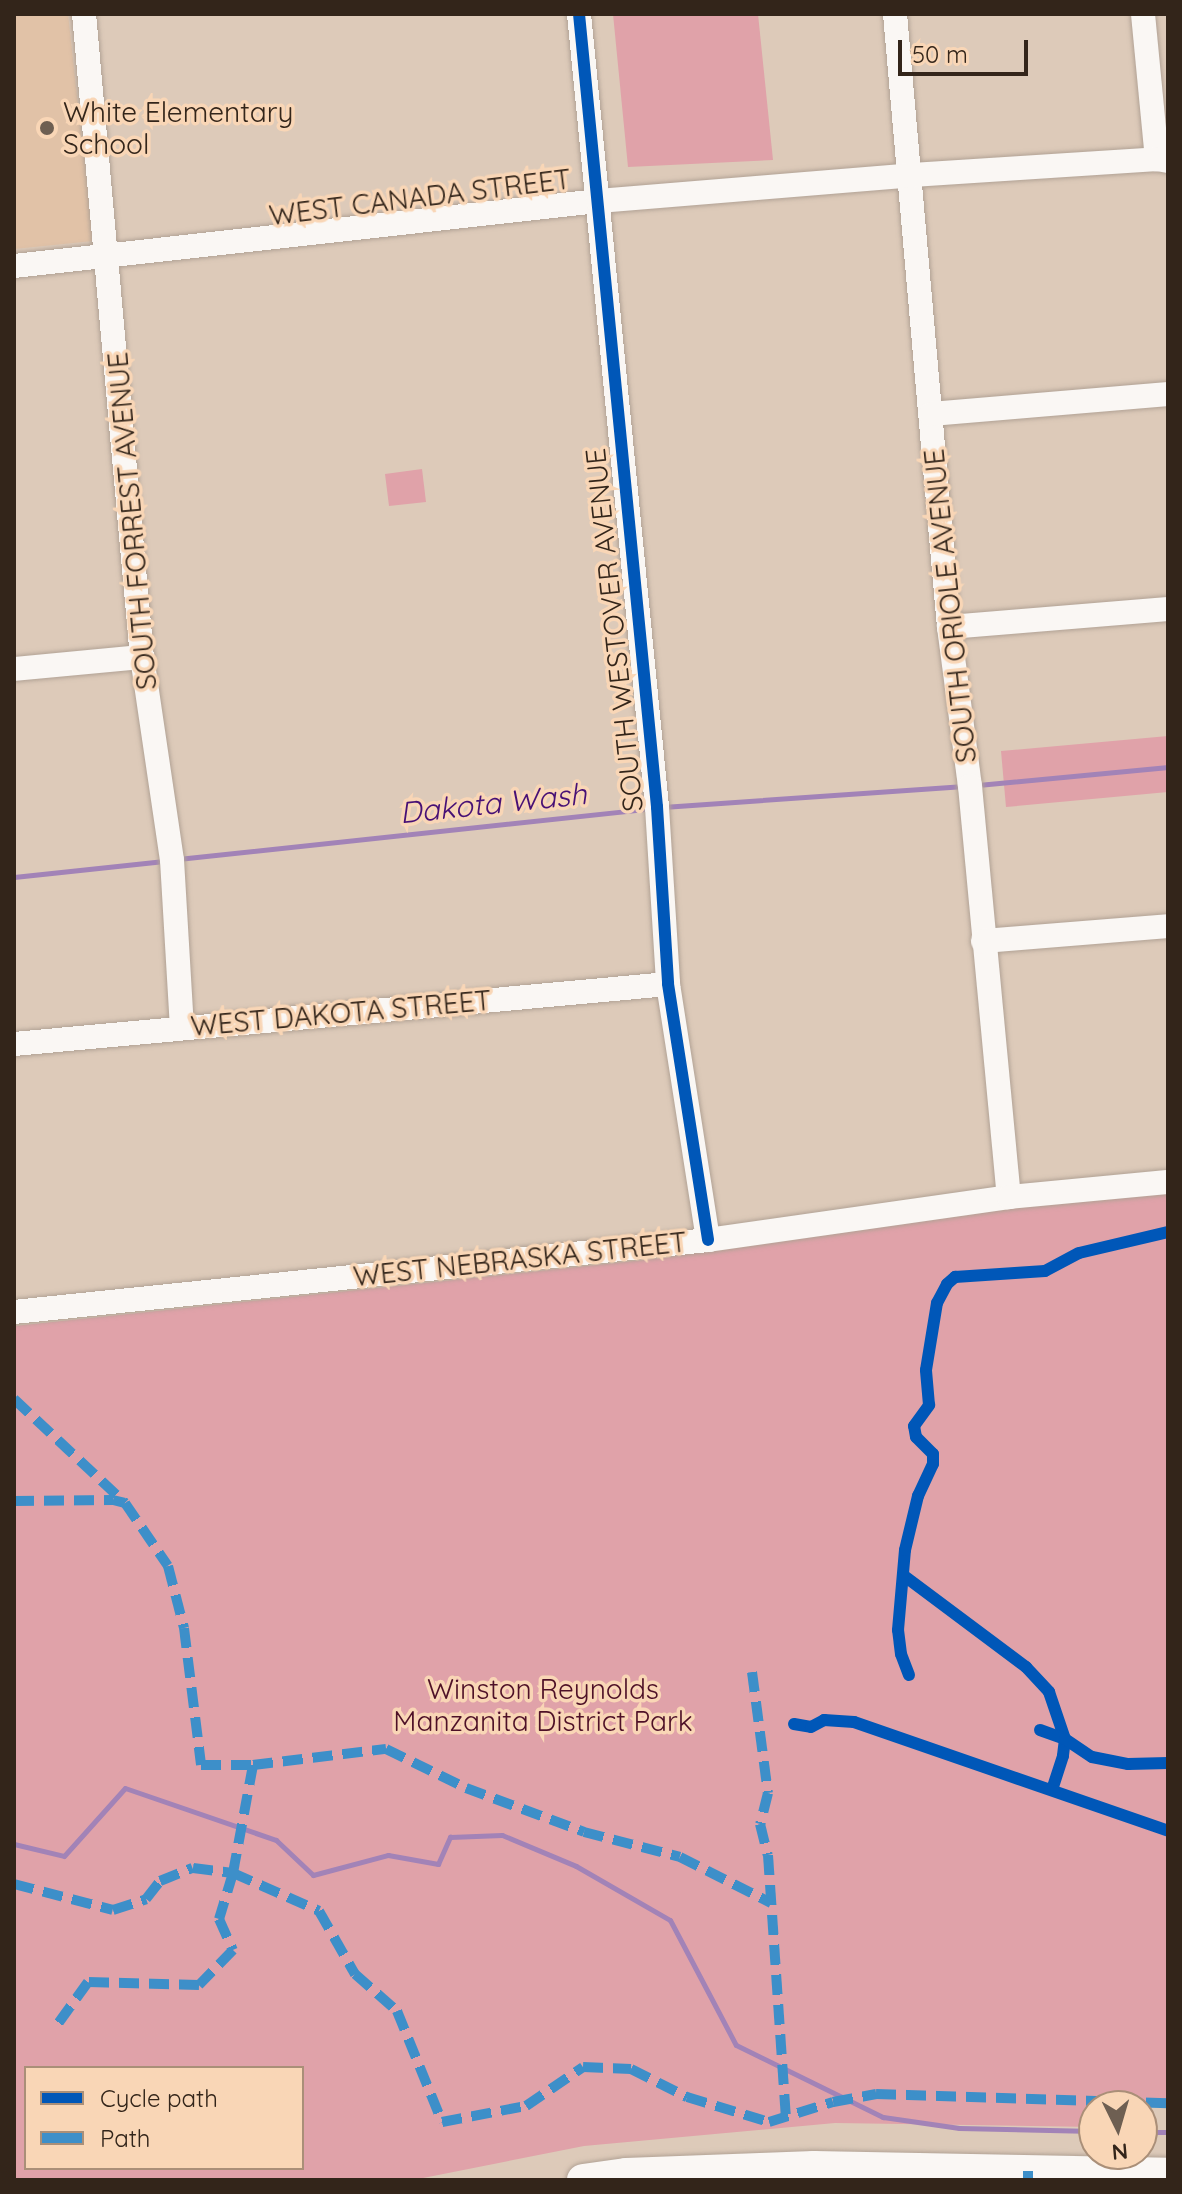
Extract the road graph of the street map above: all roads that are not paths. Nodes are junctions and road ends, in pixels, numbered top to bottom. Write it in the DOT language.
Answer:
graph roads {
  1 [pos="84,14"];
  2 [pos="579,14"];
  3 [pos="895,14"];
  4 [pos="1143,14"];
  5 [pos="1163,160"];
  6 [pos="912,175"];
  7 [pos="598,201"];
  8 [pos="109,257"];
  9 [pos="14,266"];
  10 [pos="1168,394"];
  11 [pos="931,414"];
  12 [pos="1168,609"];
  13 [pos="949,627"];
  14 [pos="142,657"];
  15 [pos="14,669"];
  16 [pos="1168,926"];
  17 [pos="983,941"];
  18 [pos="668,984"];
  19 [pos="182,1028"];
  20 [pos="14,1044"];
  21 [pos="1168,1182"];
  22 [pos="1009,1197"];
  23 [pos="708,1240"];
  24 [pos="14,1312"];
  25 [pos="1168,2174"];
  26 [pos="583,2180"];
  1 -- 8 [label="street, SOUTH FORREST AVENUE"];
  2 -- 7 [label="street, SOUTH WESTOVER AVENUE"];
  3 -- 6 [label="street, SOUTH ORIOLE AVENUE"];
  4 -- 5 [label="street"];
  5 -- 6 [label="street, WEST CANADA STREET"];
  6 -- 7 [label="street, WEST CANADA STREET"];
  6 -- 11 [label="street, SOUTH ORIOLE AVENUE"];
  7 -- 8 [label="street, WEST CANADA STREET"];
  7 -- 18 [label="street, SOUTH WESTOVER AVENUE"];
  8 -- 9 [label="street, WEST CANADA STREET"];
  8 -- 14 [label="street, SOUTH FORREST AVENUE"];
  10 -- 11 [label="street"];
  11 -- 13 [label="street, SOUTH ORIOLE AVENUE"];
  12 -- 13 [label="street"];
  13 -- 17 [label="street, SOUTH ORIOLE AVENUE"];
  14 -- 15 [label="street"];
  14 -- 19 [label="street, SOUTH FORREST AVENUE"];
  16 -- 17 [label="street"];
  17 -- 22 [label="street, SOUTH ORIOLE AVENUE"];
  18 -- 19 [label="street, WEST DAKOTA STREET"];
  18 -- 23 [label="street, SOUTH WESTOVER AVENUE"];
  19 -- 20 [label="street, WEST DAKOTA STREET"];
  21 -- 22 [label="street, WEST NEBRASKA STREET"];
  22 -- 23 [label="street, WEST NEBRASKA STREET"];
  23 -- 24 [label="street, WEST NEBRASKA STREET"];
  25 -- 26 [label="main road"];
}
